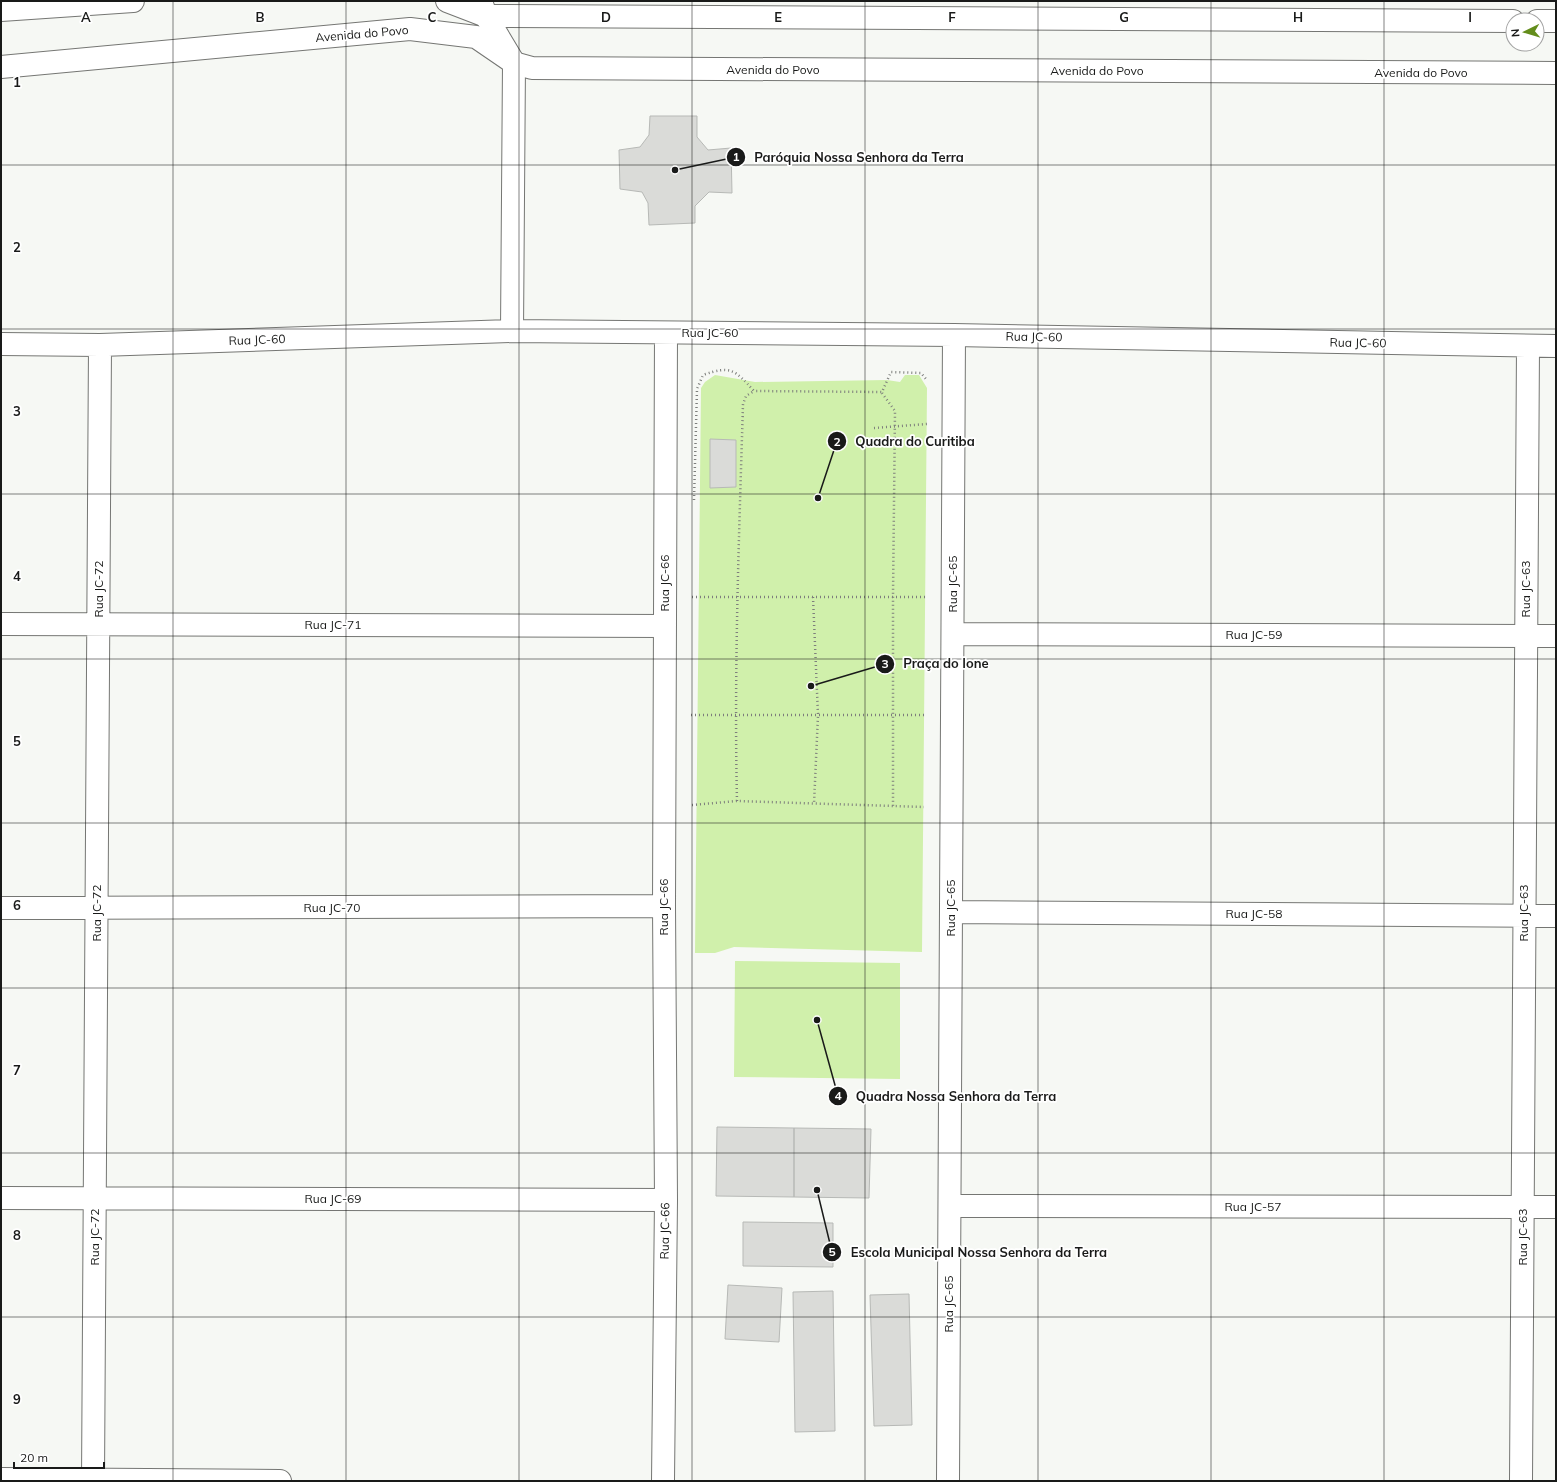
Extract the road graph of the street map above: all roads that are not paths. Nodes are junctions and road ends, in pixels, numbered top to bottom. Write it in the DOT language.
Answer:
graph roads {
  1 [pos="133,1"];
  2 [pos="447,1"];
  3 [pos="483,9"];
  4 [pos="1,10"];
  5 [pos="1505,21"];
  6 [pos="1545,21"];
  7 [pos="1556,21"];
  8 [pos="514,63"];
  9 [pos="1,67"];
  10 [pos="1556,73"];
  11 [pos="512,332"];
  12 [pos="666,333"];
  13 [pos="954,335"];
  14 [pos="1,344"];
  15 [pos="100,345"];
  16 [pos="1528,346"];
  17 [pos="1556,346"];
  18 [pos="1,624"];
  19 [pos="98,624"];
  20 [pos="665,626"];
  21 [pos="953,634"];
  22 [pos="1526,636"];
  23 [pos="1556,636"];
  24 [pos="664,906"];
  25 [pos="1,908"];
  26 [pos="97,908"];
  27 [pos="951,912"];
  28 [pos="1524,916"];
  29 [pos="1556,916"];
  30 [pos="1,1198"];
  31 [pos="95,1198"];
  32 [pos="666,1200"];
  33 [pos="950,1206"];
  34 [pos="1523,1207"];
  35 [pos="1556,1208"];
  36 [pos="1,1479"];
  37 [pos="93,1480"];
  38 [pos="280,1481"];
  39 [pos="663,1481"];
  40 [pos="948,1481"];
  41 [pos="1521,1481"];
  1 -- 4 [label="street"];
  2 -- 3 [label="street"];
  3 -- 5 [label="street"];
  3 -- 8 [label="street"];
  6 -- 7 [label="street"];
  8 -- 9 [label="street, Avenida do Povo"];
  8 -- 10 [label="street, Avenida do Povo"];
  8 -- 11 [label="street"];
  11 -- 12 [label="street, Rua JC-60"];
  11 -- 15 [label="street, Rua JC-60"];
  12 -- 13 [label="street, Rua JC-60"];
  12 -- 20 [label="street, Rua JC-66"];
  13 -- 16 [label="street, Rua JC-60"];
  13 -- 21 [label="street, Rua JC-65"];
  14 -- 15 [label="street, Rua JC-60"];
  15 -- 19 [label="street, Rua JC-72"];
  16 -- 17 [label="street, Rua JC-60"];
  16 -- 22 [label="street, Rua JC-63"];
  18 -- 19 [label="street, Rua JC-71"];
  19 -- 20 [label="street, Rua JC-71"];
  19 -- 26 [label="street, Rua JC-72"];
  20 -- 24 [label="street, Rua JC-66"];
  21 -- 22 [label="street, Rua JC-59"];
  21 -- 27 [label="street, Rua JC-65"];
  22 -- 23 [label="street, Rua JC-59"];
  22 -- 28 [label="street, Rua JC-63"];
  24 -- 26 [label="street, Rua JC-70"];
  24 -- 32 [label="street, Rua JC-66"];
  25 -- 26 [label="street, Rua JC-70"];
  26 -- 31 [label="street, Rua JC-72"];
  27 -- 28 [label="street, Rua JC-58"];
  27 -- 33 [label="street, Rua JC-65"];
  28 -- 29 [label="street, Rua JC-58"];
  28 -- 34 [label="street, Rua JC-63"];
  30 -- 31 [label="street, Rua JC-69"];
  31 -- 32 [label="street, Rua JC-69"];
  31 -- 37 [label="street, Rua JC-72"];
  32 -- 39 [label="street, Rua JC-66"];
  33 -- 34 [label="street, Rua JC-57"];
  33 -- 40 [label="street, Rua JC-65"];
  34 -- 35 [label="street, Rua JC-57"];
  34 -- 41 [label="street, Rua JC-63"];
  36 -- 37 [label="street"];
  37 -- 38 [label="street"];
}
